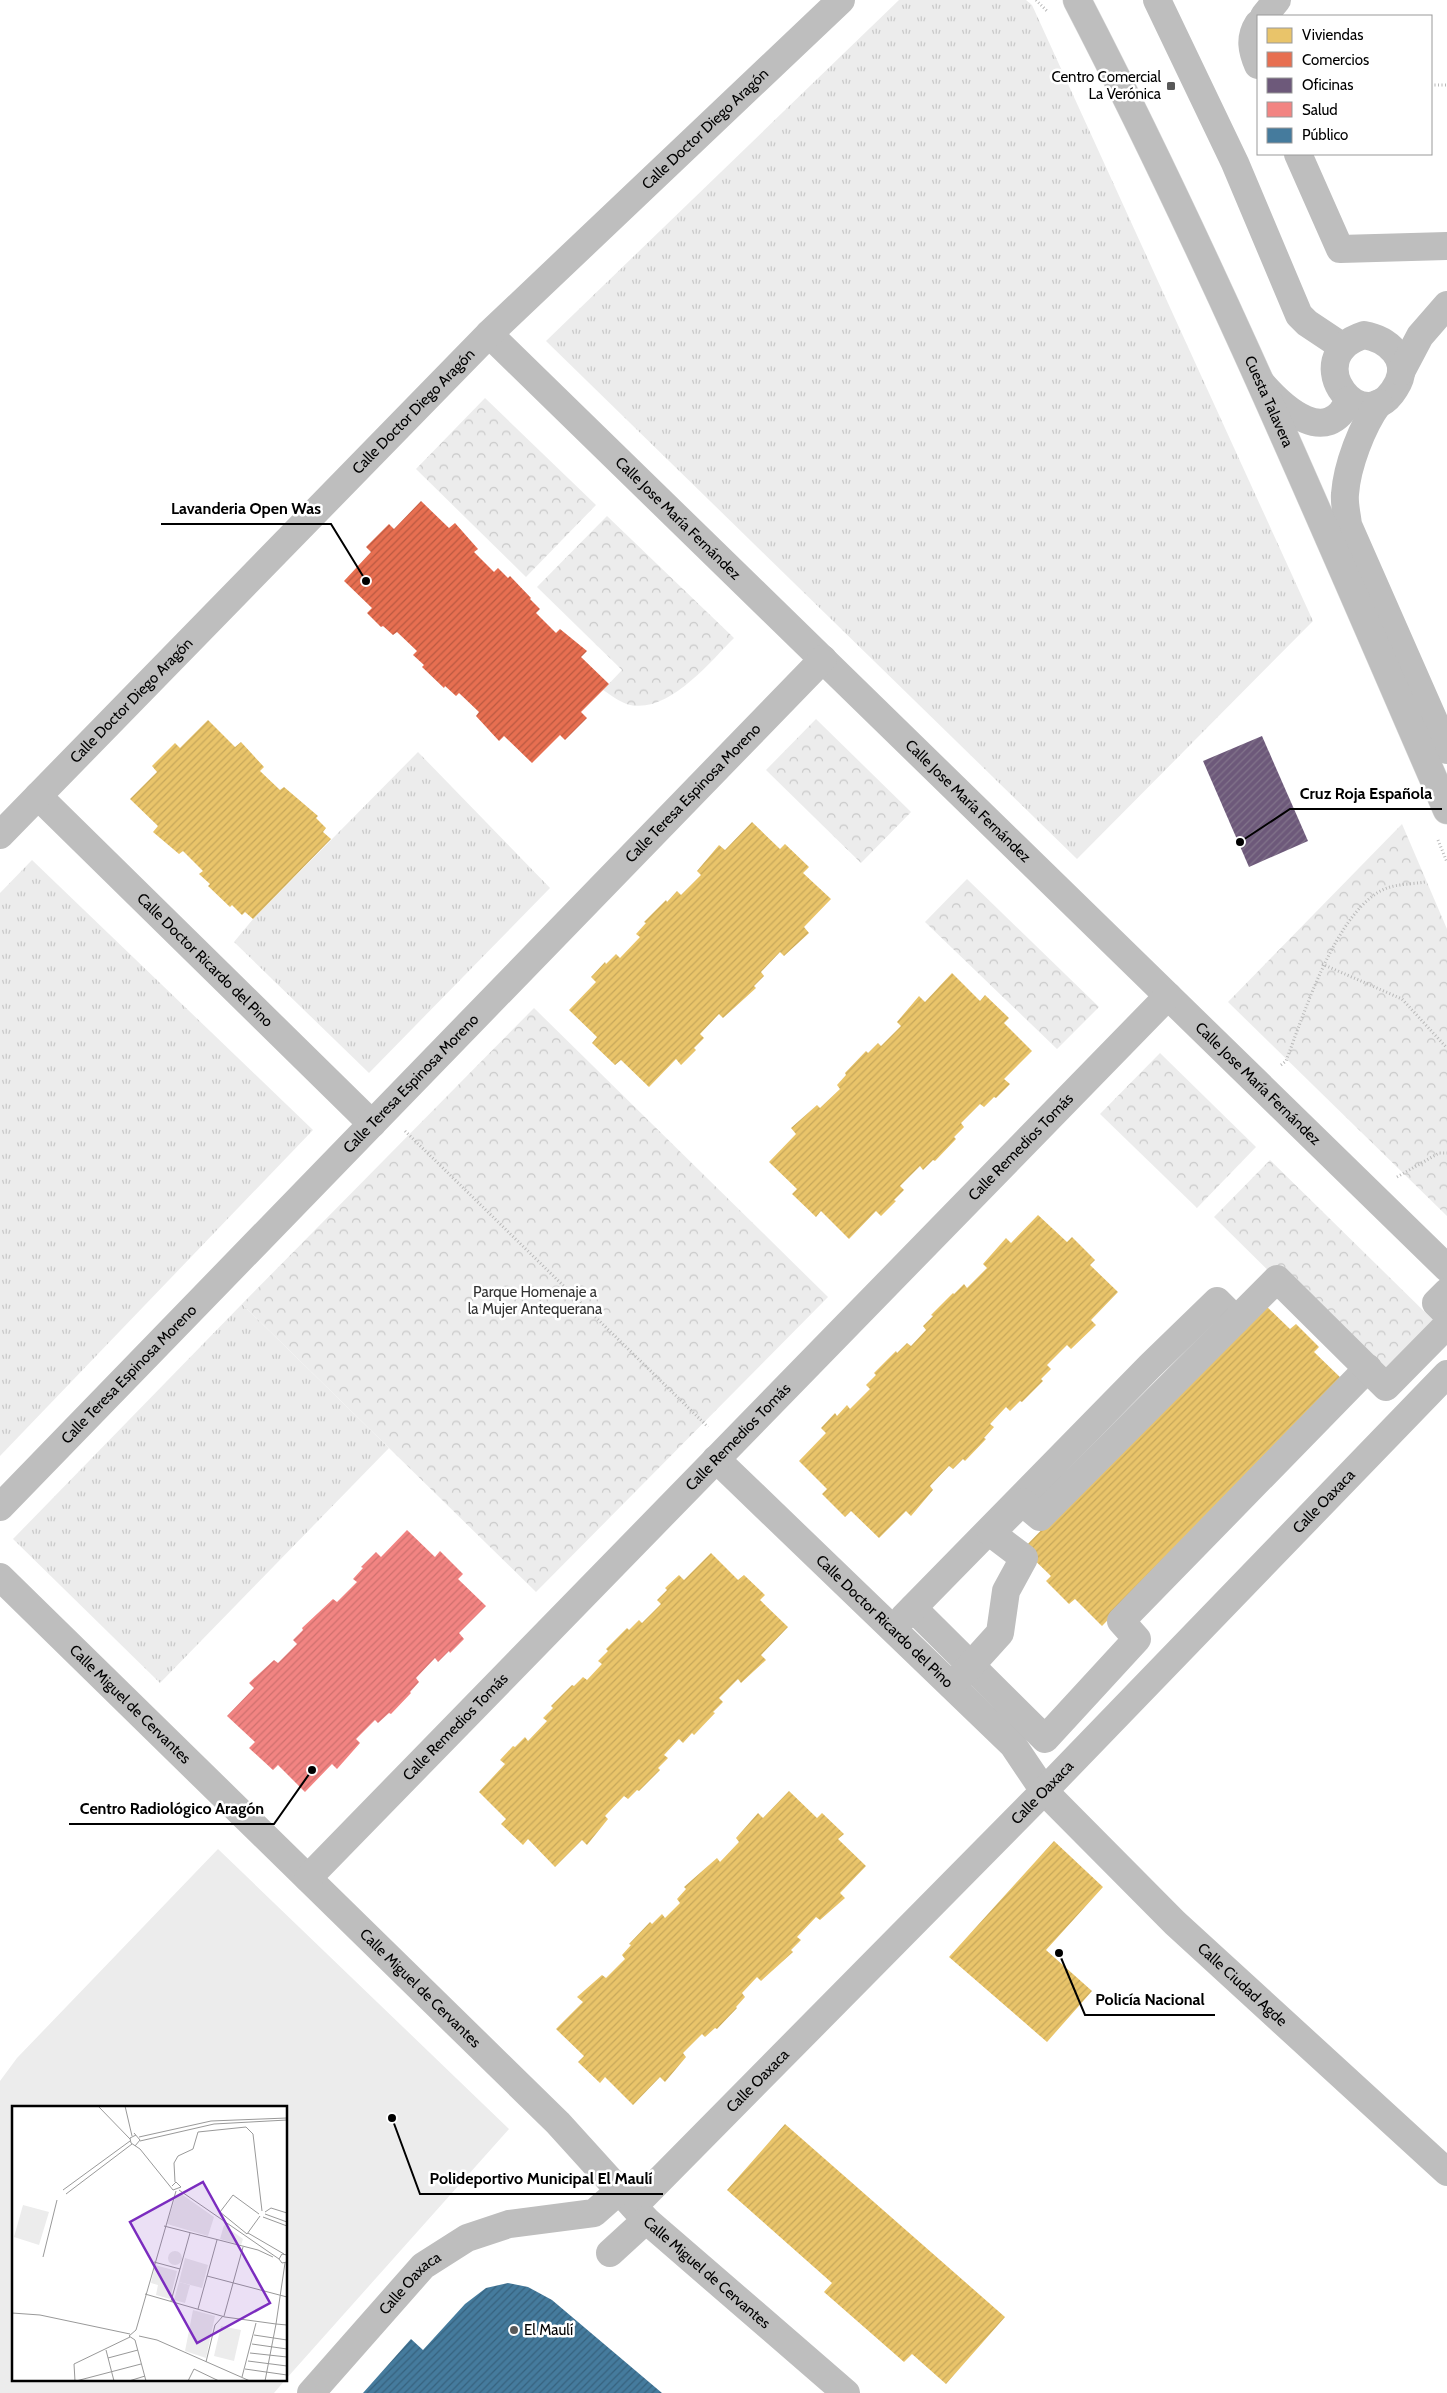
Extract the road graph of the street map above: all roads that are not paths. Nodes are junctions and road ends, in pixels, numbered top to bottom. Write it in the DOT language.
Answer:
graph roads {
  1 [pos="841,0"];
  2 [pos="1077,0"];
  3 [pos="1157,0"];
  4 [pos="1277,0"];
  5 [pos="1265,15"];
  6 [pos="1257,27"];
  7 [pos="1257,62"];
  8 [pos="1298,155"];
  9 [pos="1447,246"];
  10 [pos="1443,309"];
  11 [pos="489,334"];
  12 [pos="1371,336"];
  13 [pos="1343,348"];
  14 [pos="1401,372"];
  15 [pos="1260,381"];
  16 [pos="1349,400"];
  17 [pos="1379,403"];
  18 [pos="823,660"];
  19 [pos="1447,750"];
  20 [pos="38,796"];
  21 [pos="1447,810"];
  22 [pos="0,835"];
  23 [pos="1168,996"];
  24 [pos="378,1117"];
  25 [pos="1447,1268"];
  26 [pos="1447,1292"];
  27 [pos="1447,1314"];
  28 [pos="1236,1320"];
  29 [pos="1447,1324"];
  30 [pos="1150,1366"];
  31 [pos="1368,1368"];
  32 [pos="1447,1374"];
  33 [pos="1171,1385"];
  34 [pos="1090,1428"];
  35 [pos="1110,1446"];
  36 [pos="722,1453"];
  37 [pos="0,1507"];
  38 [pos="0,1577"];
  39 [pos="967,1670"];
  40 [pos="1044,1790"];
  41 [pos="308,1878"];
  42 [pos="1447,2172"];
  43 [pos="633,2205"];
  44 [pos="610,2254"];
  45 [pos="310,2393"];
  46 [pos="846,2393"];
  1 -- 11 [label="street, Calle Doctor Diego Aragón"];
  2 -- 15 [label="street, Cuesta Talavera"];
  3 -- 13 [label="street"];
  4 -- 5 [label="street"];
  6 -- 7 [label="street"];
  8 -- 9 [label="street"];
  10 -- 12 [label="street"];
  10 -- 14 [label="street"];
  11 -- 18 [label="street, Calle Jose María Fernández"];
  11 -- 20 [label="street, Calle Doctor Diego Aragón"];
  12 -- 13 [label="street"];
  12 -- 14 [label="street"];
  13 -- 16 [label="street"];
  14 -- 17 [label="street"];
  15 -- 16 [label="street"];
  15 -- 21 [label="street, Cuesta Talavera"];
  16 -- 17 [label="street"];
  17 -- 19 [label="street"];
  18 -- 23 [label="street, Calle Jose María Fernández"];
  18 -- 24 [label="street, Calle Teresa Espinosa Moreno"];
  20 -- 22 [label="street, Calle Doctor Diego Aragón"];
  20 -- 24 [label="street, Calle Doctor Ricardo del Pino"];
  23 -- 25 [label="street, Calle Jose María Fernández"];
  23 -- 36 [label="street, Calle Remedios Tomás"];
  24 -- 37 [label="street, Calle Teresa Espinosa Moreno"];
  26 -- 27 [label="street"];
  28 -- 30 [label="street"];
  28 -- 31 [label="street"];
  28 -- 33 [label="street"];
  29 -- 31 [label="street"];
  30 -- 33 [label="street"];
  30 -- 34 [label="street"];
  31 -- 39 [label="street"];
  32 -- 40 [label="street, Calle Oaxaca"];
  33 -- 35 [label="street"];
  34 -- 35 [label="street"];
  34 -- 39 [label="street"];
  35 -- 39 [label="street"];
  36 -- 40 [label="street, Calle Doctor Ricardo del Pino"];
  36 -- 41 [label="street, Calle Remedios Tomás"];
  38 -- 41 [label="street, Calle Miguel de Cervantes"];
  40 -- 42 [label="street, Calle Ciudad Agde"];
  40 -- 43 [label="street, Calle Oaxaca"];
  41 -- 43 [label="street, Calle Miguel de Cervantes"];
  43 -- 44 [label="street"];
  43 -- 45 [label="street, Calle Oaxaca"];
  43 -- 46 [label="street, Calle Miguel de Cervantes"];
}
